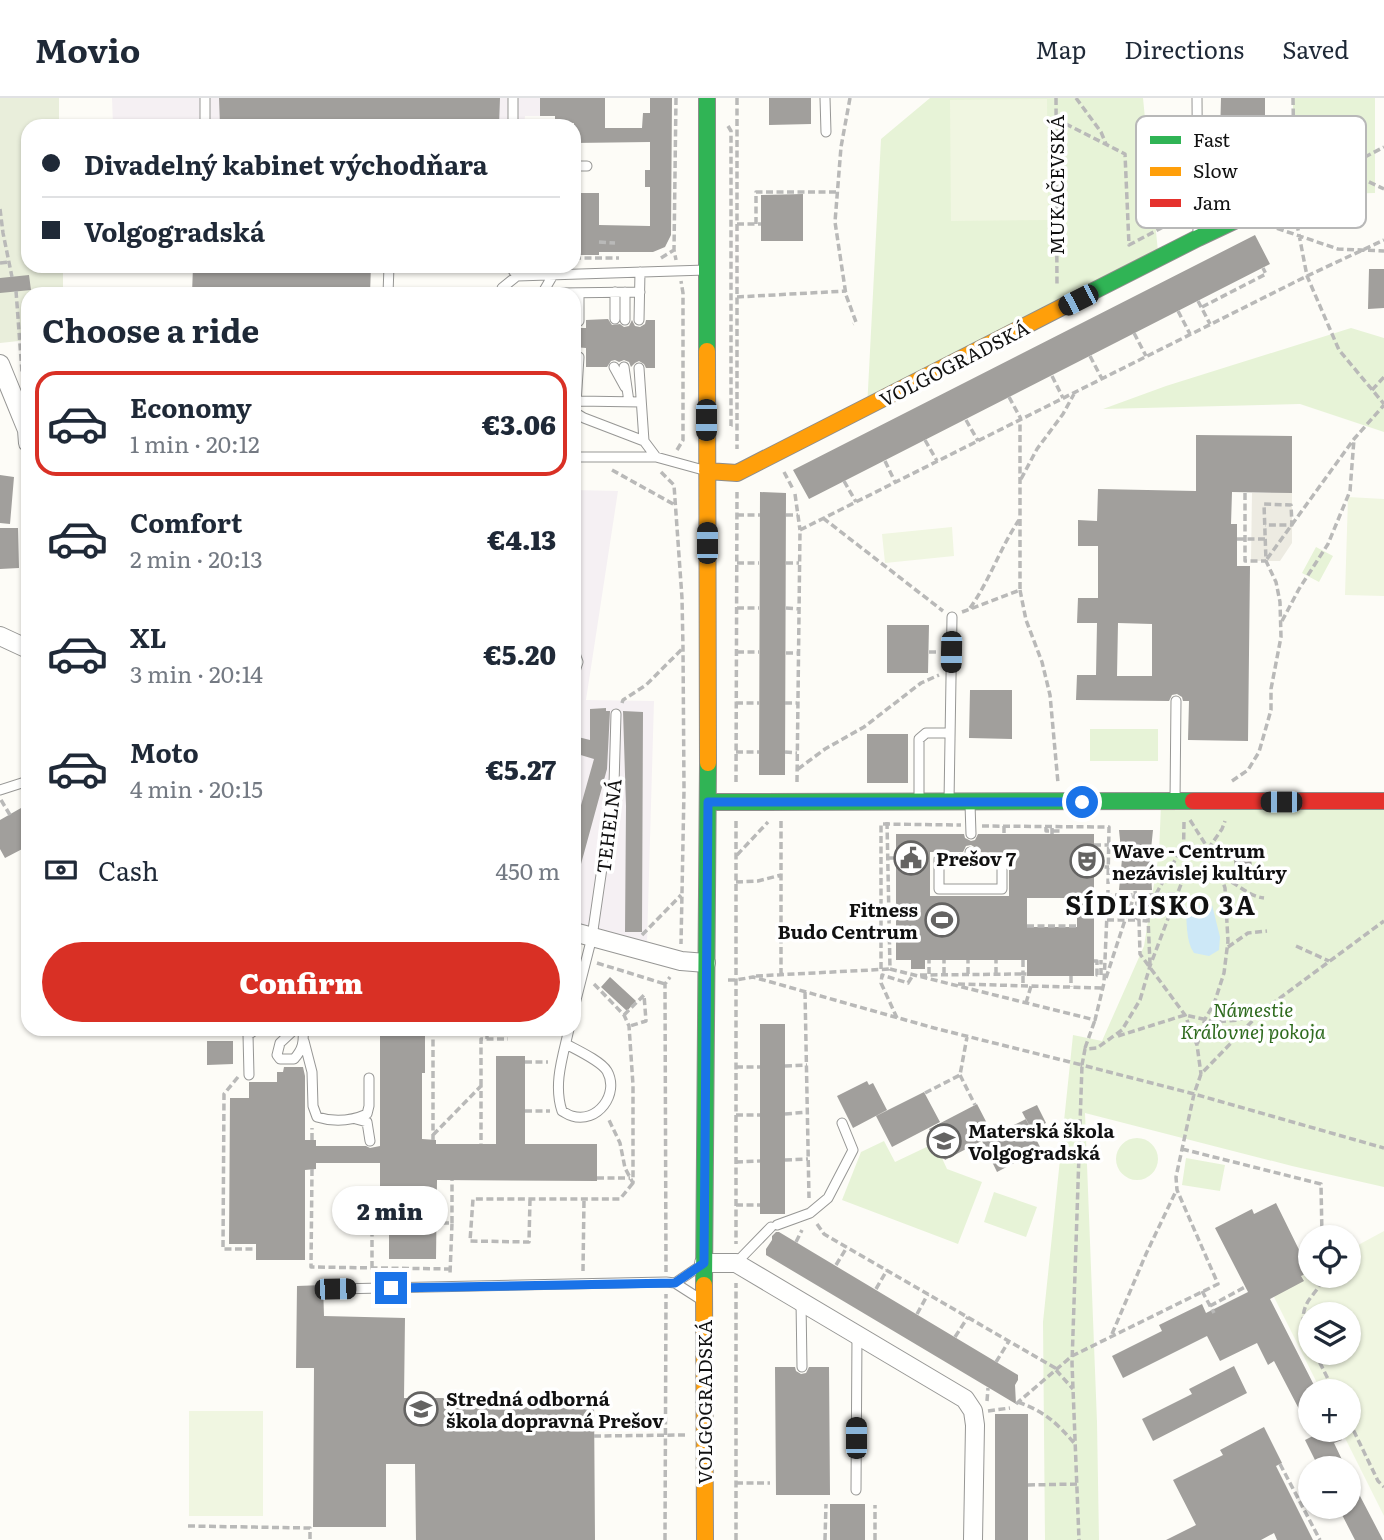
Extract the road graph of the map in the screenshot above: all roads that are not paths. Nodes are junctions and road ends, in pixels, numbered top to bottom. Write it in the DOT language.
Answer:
graph roads {
  1 [pos="205,98"];
  2 [pos="513,98"];
  3 [pos="707,98"];
  4 [pos="825,98"];
  5 [pos="1197,98"];
  6 [pos="1197,116"];
  7 [pos="205,119"];
  8 [pos="513,119"];
  9 [pos="826,132"];
  10 [pos="581,166"];
  11 [pos="587,166"];
  12 [pos="1198,228"];
  13 [pos="1219,228"];
  14 [pos="1198,238"];
  15 [pos="706,270"];
  16 [pos="581,272"];
  17 [pos="640,272"];
  18 [pos="515,273"];
  19 [pos="546,273"];
  20 [pos="517,276"];
  21 [pos="503,287"];
  22 [pos="615,292"];
  23 [pos="625,292"];
  24 [pos="640,292"];
  25 [pos="581,293"];
  26 [pos="639,320"];
  27 [pos="0,364"];
  28 [pos="619,367"];
  29 [pos="639,368"];
  30 [pos="629,398"];
  31 [pos="642,402"];
  32 [pos="581,406"];
  33 [pos="581,414"];
  34 [pos="21,415"];
  35 [pos="644,442"];
  36 [pos="581,457"];
  37 [pos="656,457"];
  38 [pos="707,471"];
  39 [pos="951,617"];
  40 [pos="0,636"];
  41 [pos="21,646"];
  42 [pos="1176,701"];
  43 [pos="617,714"];
  44 [pos="950,733"];
  45 [pos="21,783"];
  46 [pos="0,790"];
  47 [pos="1384,801"];
  48 [pos="708,802"];
  49 [pos="919,802"];
  50 [pos="949,802"];
  51 [pos="970,802"];
  52 [pos="1181,803"];
  53 [pos="971,830"];
  54 [pos="970,856"];
  55 [pos="581,934"];
  56 [pos="592,937"];
  57 [pos="706,963"];
  58 [pos="581,967"];
  59 [pos="248,1036"];
  60 [pos="288,1036"];
  61 [pos="304,1036"];
  62 [pos="568,1036"];
  63 [pos="304,1041"];
  64 [pos="566,1044"];
  65 [pos="249,1070"];
  66 [pos="369,1078"];
  67 [pos="367,1118"];
  68 [pos="842,1123"];
  69 [pos="370,1142"];
  70 [pos="704,1263"];
  71 [pos="736,1263"];
  72 [pos="670,1282"];
  73 [pos="335,1289"];
  74 [pos="704,1302"];
  75 [pos="801,1302"];
  76 [pos="857,1335"];
  77 [pos="802,1367"];
  78 [pos="856,1490"];
  79 [pos="705,1540"];
  80 [pos="973,1540"];
  1 -- 7 [label="lane"];
  2 -- 8 [label="lane"];
  3 -- 15 [label="street, VOLGOGRADSKÁ"];
  4 -- 9 [label="lane"];
  5 -- 6 [label="lane"];
  10 -- 11 [label="lane"];
  12 -- 14 [label="lane"];
  13 -- 14 [label="street, VOLGOGRADSKÁ"];
  14 -- 38 [label="street, VOLGOGRADSKÁ"];
  15 -- 17 [label="lane"];
  15 -- 38 [label="street, VOLGOGRADSKÁ"];
  16 -- 17 [label="lane"];
  17 -- 24 [label="lane"];
  18 -- 20 [label="lane"];
  19 -- 20 [label="lane"];
  20 -- 21 [label="lane"];
  22 -- 23 [label="lane"];
  22 -- 23 [label="lane"];
  22 -- 25 [label="lane"];
  23 -- 24 [label="lane"];
  24 -- 26 [label="lane"];
  27 -- 34 [label="street"];
  28 -- 30 [label="lane"];
  29 -- 31 [label="lane"];
  30 -- 31 [label="lane"];
  30 -- 32 [label="lane"];
  31 -- 35 [label="lane"];
  33 -- 35 [label="lane"];
  35 -- 37 [label="lane"];
  36 -- 37 [label="lane, VOLGOGRADSKÁ"];
  37 -- 38 [label="lane, VOLGOGRADSKÁ"];
  38 -- 48 [label="street, VOLGOGRADSKÁ"];
  39 -- 44 [label="lane"];
  40 -- 41 [label="street"];
  42 -- 52 [label="lane"];
  43 -- 56 [label="lane, TEHELNÁ"];
  44 -- 49 [label="lane"];
  44 -- 50 [label="lane"];
  45 -- 46 [label="lane"];
  47 -- 52 [label="street"];
  48 -- 49 [label="street"];
  48 -- 57 [label="street, VOLGOGRADSKÁ"];
  49 -- 50 [label="street"];
  50 -- 51 [label="street"];
  51 -- 52 [label="street"];
  51 -- 53 [label="lane"];
  54 -- 54 [label="lane"];
  55 -- 56 [label="street"];
  56 -- 57 [label="street"];
  56 -- 58 [label="lane, TEHELNÁ"];
  57 -- 70 [label="street, VOLGOGRADSKÁ"];
  59 -- 65 [label="lane"];
  60 -- 63 [label="lane"];
  61 -- 63 [label="lane"];
  62 -- 64 [label="lane"];
  63 -- 67 [label="lane"];
  64 -- 64 [label="lane"];
  66 -- 67 [label="lane"];
  67 -- 69 [label="lane"];
  68 -- 71 [label="lane"];
  70 -- 71 [label="street"];
  70 -- 72 [label="lane"];
  70 -- 74 [label="street, VOLGOGRADSKÁ"];
  71 -- 75 [label="street"];
  72 -- 73 [label="lane"];
  72 -- 74 [label="lane"];
  74 -- 79 [label="street, VOLGOGRADSKÁ"];
  75 -- 76 [label="street"];
  75 -- 77 [label="lane"];
  76 -- 78 [label="lane"];
  76 -- 80 [label="street"];
}
